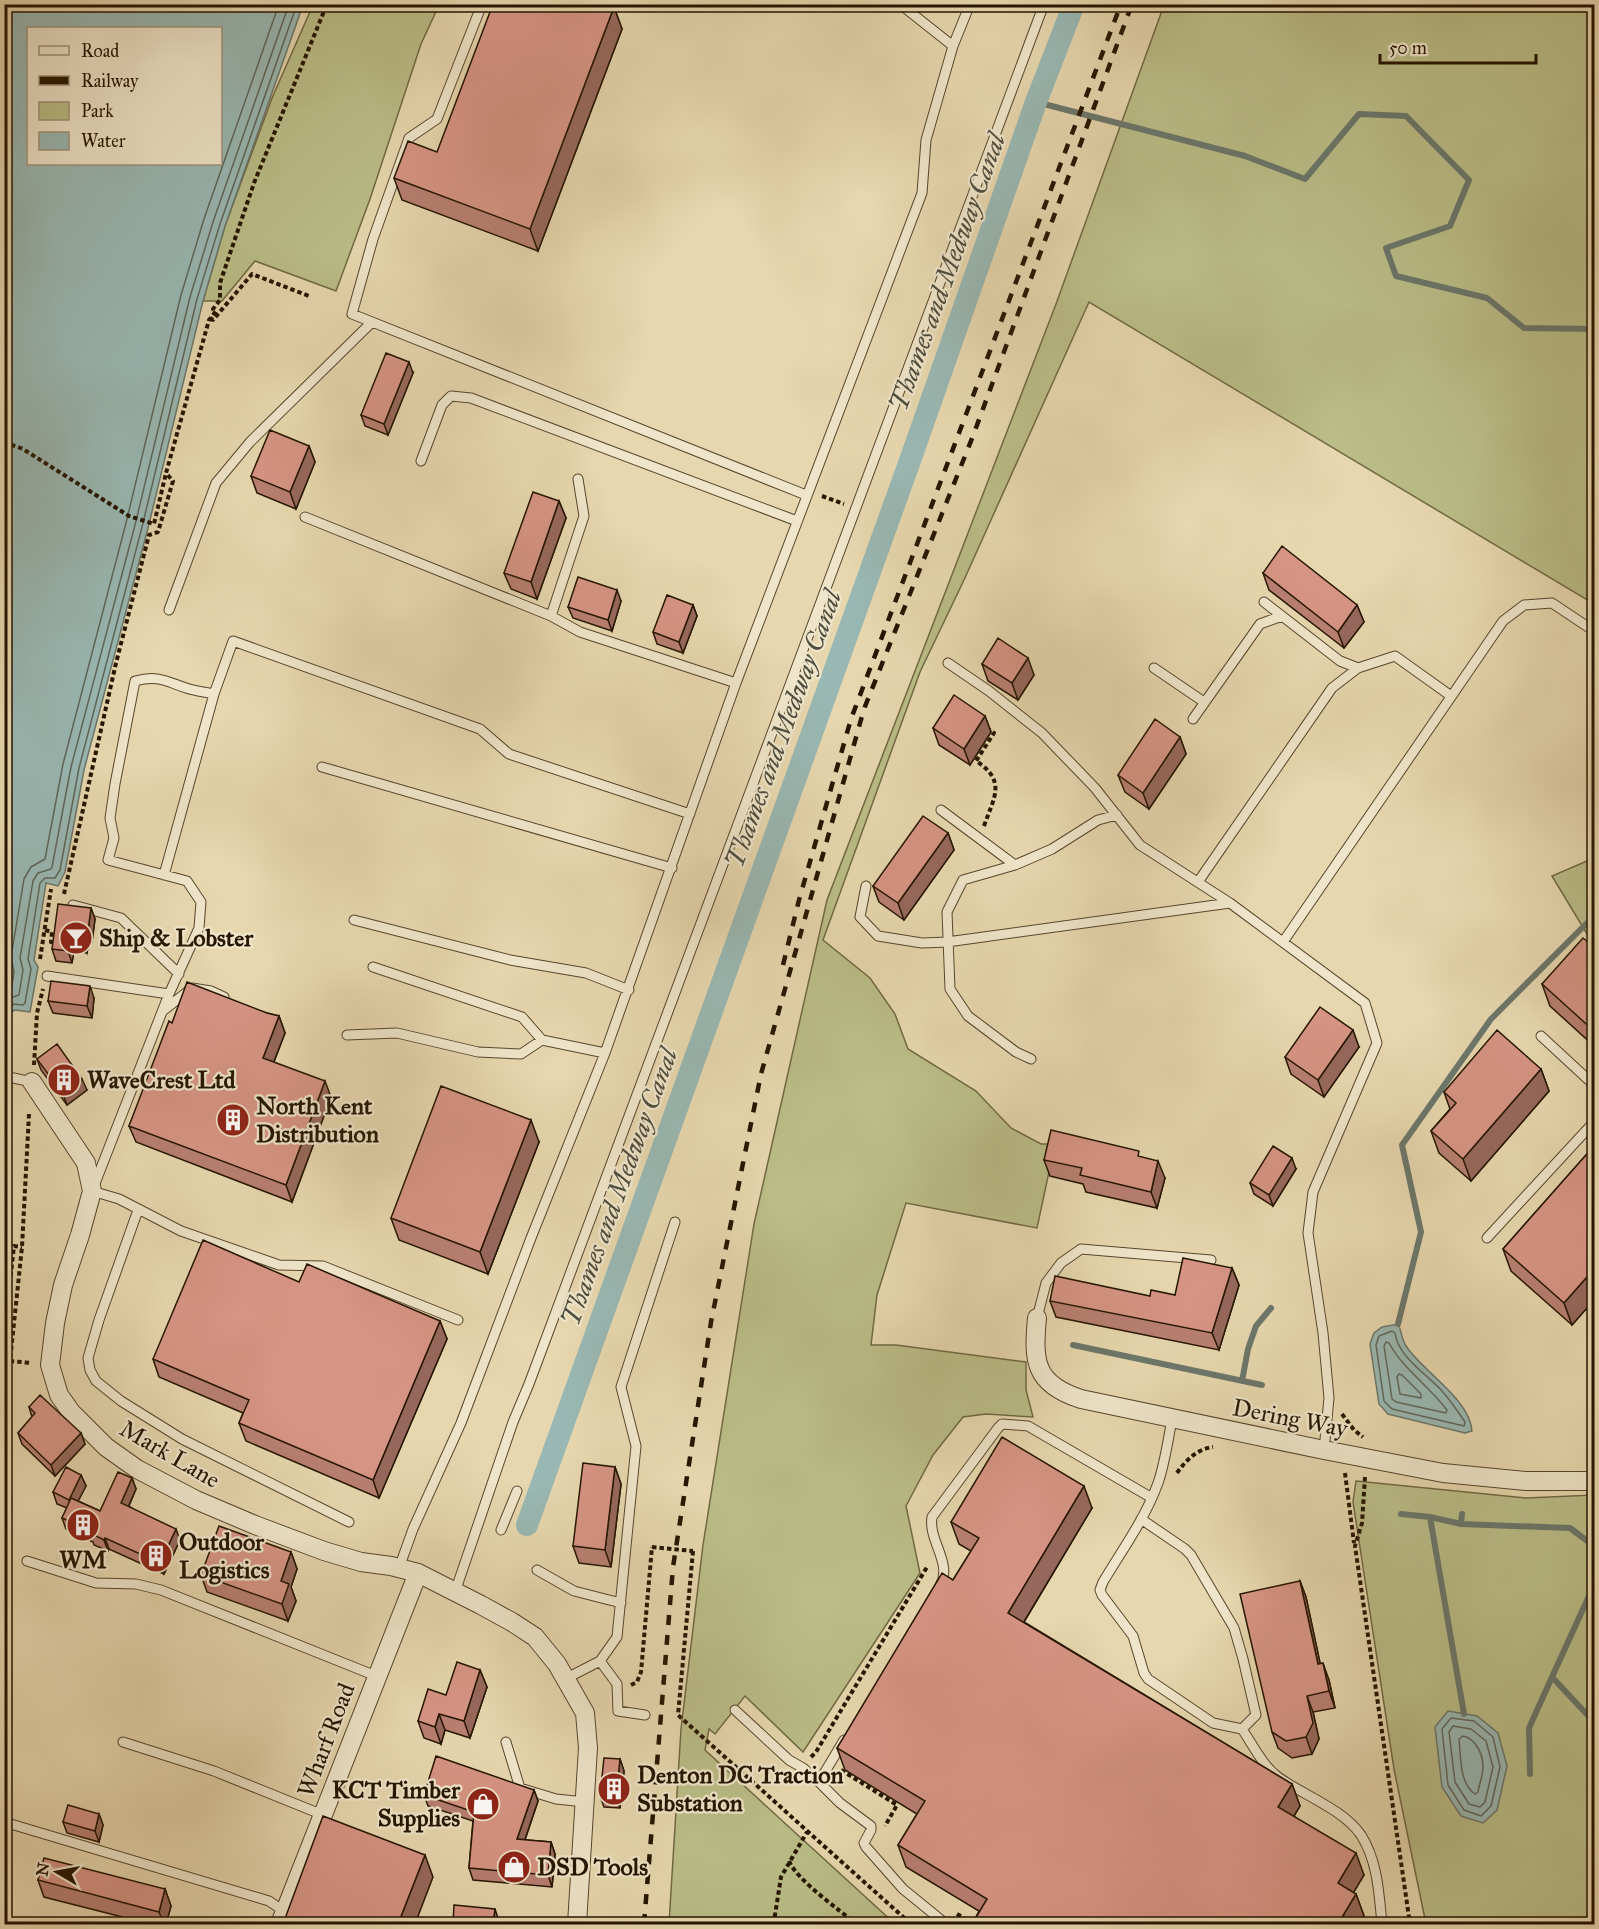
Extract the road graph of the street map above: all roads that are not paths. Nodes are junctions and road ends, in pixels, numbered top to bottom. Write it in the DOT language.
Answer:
graph roads {
  1 [pos="482,4"];
  2 [pos="900,4"];
  3 [pos="970,4"];
  4 [pos="1044,4"];
  5 [pos="953,46"];
  6 [pos="372,322"];
  7 [pos="421,462"];
  8 [pos="578,479"];
  9 [pos="807,493"];
  10 [pos="305,517"];
  11 [pos="797,521"];
  12 [pos="1264,602"];
  13 [pos="169,610"];
  14 [pos="551,616"];
  15 [pos="1282,616"];
  16 [pos="1594,631"];
  17 [pos="948,663"];
  18 [pos="1154,668"];
  19 [pos="1358,668"];
  20 [pos="736,683"];
  21 [pos="214,694"];
  22 [pos="1451,696"];
  23 [pos="1204,702"];
  24 [pos="1193,719"];
  25 [pos="322,767"];
  26 [pos="941,810"];
  27 [pos="690,814"];
  28 [pos="1117,815"];
  29 [pos="1015,865"];
  30 [pos="672,868"];
  31 [pos="164,875"];
  32 [pos="1198,882"];
  33 [pos="866,886"];
  34 [pos="1230,903"];
  35 [pos="73,905"];
  36 [pos="354,920"];
  37 [pos="947,942"];
  38 [pos="1283,942"];
  39 [pos="373,967"];
  40 [pos="179,974"];
  41 [pos="47,976"];
  42 [pos="628,990"];
  43 [pos="169,994"];
  44 [pos="230,1000"];
  45 [pos="164,1010"];
  46 [pos="347,1035"];
  47 [pos="1541,1036"];
  48 [pos="542,1040"];
  49 [pos="605,1053"];
  50 [pos="1031,1059"];
  51 [pos="4,1076"];
  52 [pos="32,1082"];
  53 [pos="1594,1085"];
  54 [pos="1594,1122"];
  55 [pos="92,1191"];
  56 [pos="138,1210"];
  57 [pos="675,1222"];
  58 [pos="1487,1238"];
  59 [pos="1211,1260"];
  60 [pos="1037,1318"];
  61 [pos="458,1320"];
  62 [pos="1173,1419"];
  63 [pos="1324,1450"];
  64 [pos="1594,1481"];
  65 [pos="517,1491"];
  66 [pos="1152,1498"];
  67 [pos="1141,1519"];
  68 [pos="349,1522"];
  69 [pos="501,1530"];
  70 [pos="27,1561"];
  71 [pos="399,1568"];
  72 [pos="537,1570"];
  73 [pos="418,1573"];
  74 [pos="455,1592"];
  75 [pos="936,1592"];
  76 [pos="621,1603"];
  77 [pos="600,1660"];
  78 [pos="376,1676"];
  79 [pos="567,1678"];
  80 [pos="735,1710"];
  81 [pos="645,1715"];
  82 [pos="1242,1729"];
  83 [pos="848,1734"];
  84 [pos="123,1742"];
  85 [pos="506,1742"];
  86 [pos="819,1782"];
  87 [pos="585,1802"];
  88 [pos="323,1815"];
  89 [pos="4,1822"];
  90 [pos="282,1918"];
  91 [pos="577,1924"];
  92 [pos="946,1924"];
  93 [pos="1382,1924"];
  1 -- 6 [label="lane"];
  2 -- 5 [label="lane"];
  3 -- 5 [label="lane"];
  4 -- 74 [label="lane"];
  5 -- 9 [label="lane"];
  6 -- 9 [label="lane"];
  6 -- 13 [label="lane"];
  7 -- 11 [label="lane"];
  8 -- 14 [label="lane"];
  9 -- 11 [label="lane"];
  10 -- 14 [label="lane"];
  11 -- 20 [label="lane"];
  12 -- 15 [label="lane"];
  14 -- 20 [label="lane"];
  15 -- 19 [label="lane"];
  15 -- 23 [label="lane"];
  16 -- 22 [label="lane"];
  17 -- 28 [label="lane"];
  18 -- 23 [label="lane"];
  19 -- 22 [label="lane"];
  19 -- 32 [label="lane"];
  20 -- 27 [label="lane"];
  21 -- 27 [label="lane"];
  21 -- 31 [label="lane"];
  21 -- 31 [label="lane"];
  22 -- 38 [label="lane"];
  23 -- 24 [label="lane"];
  25 -- 30 [label="lane"];
  26 -- 29 [label="lane"];
  27 -- 30 [label="lane"];
  28 -- 29 [label="lane"];
  28 -- 32 [label="lane"];
  29 -- 37 [label="lane"];
  30 -- 42 [label="lane"];
  31 -- 40 [label="lane"];
  32 -- 34 [label="lane"];
  33 -- 37 [label="lane"];
  34 -- 37 [label="lane"];
  34 -- 38 [label="lane"];
  35 -- 40 [label="lane"];
  36 -- 42 [label="lane"];
  37 -- 50 [label="lane"];
  38 -- 63 [label="lane"];
  39 -- 48 [label="lane"];
  40 -- 43 [label="lane"];
  41 -- 43 [label="lane"];
  42 -- 49 [label="lane"];
  43 -- 45 [label="lane"];
  44 -- 45 [label="lane"];
  45 -- 55 [label="lane"];
  46 -- 48 [label="lane"];
  47 -- 53 [label="lane"];
  48 -- 49 [label="lane"];
  49 -- 71 [label="lane"];
  51 -- 52 [label="lane"];
  52 -- 55 [label="street, Mark Lane"];
  54 -- 58 [label="lane"];
  55 -- 56 [label="lane"];
  55 -- 71 [label="street, Mark Lane"];
  56 -- 61 [label="lane"];
  56 -- 68 [label="lane"];
  57 -- 76 [label="lane"];
  59 -- 60 [label="lane"];
  60 -- 62 [label="street, Dering Way"];
  62 -- 63 [label="street, Dering Way"];
  62 -- 66 [label="lane"];
  63 -- 64 [label="street, Dering Way"];
  65 -- 69 [label="lane"];
  66 -- 67 [label="lane"];
  66 -- 75 [label="lane"];
  67 -- 82 [label="lane"];
  67 -- 82 [label="lane"];
  70 -- 78 [label="lane"];
  71 -- 73 [label="street, Mark Lane"];
  72 -- 76 [label="lane"];
  73 -- 74 [label="street, Mark Lane"];
  73 -- 78 [label="street, Wharf Road"];
  74 -- 79 [label="street, Mark Lane"];
  76 -- 77 [label="lane"];
  77 -- 79 [label="lane"];
  77 -- 81 [label="lane"];
  78 -- 88 [label="street, Wharf Road"];
  79 -- 87 [label="street, Mark Lane"];
  80 -- 86 [label="lane"];
  82 -- 93 [label="lane"];
  83 -- 86 [label="lane"];
  84 -- 88 [label="lane"];
  85 -- 87 [label="lane"];
  86 -- 92 [label="lane"];
  87 -- 91 [label="street, Mark Lane"];
  88 -- 90 [label="street, Wharf Road"];
  89 -- 90 [label="lane"];
}
